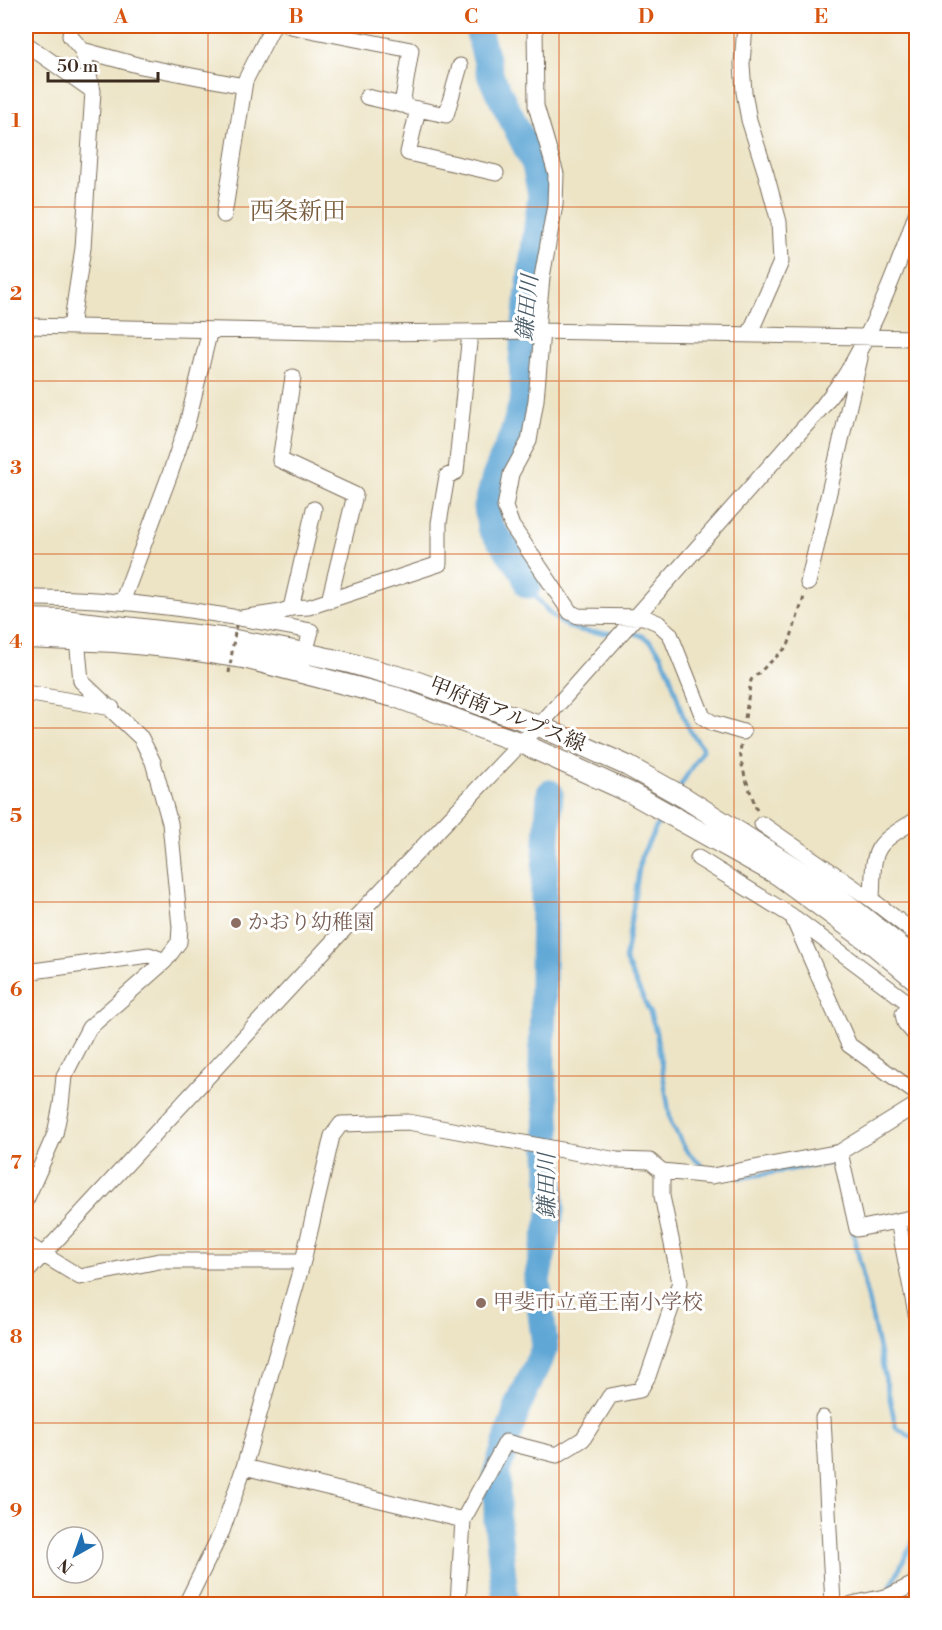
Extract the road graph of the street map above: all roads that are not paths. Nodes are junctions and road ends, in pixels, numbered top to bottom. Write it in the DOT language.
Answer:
graph roads {
  1 [pos="71,26"];
  2 [pos="273,26"];
  3 [pos="290,26"];
  4 [pos="535,26"];
  5 [pos="745,26"];
  6 [pos="26,49"];
  7 [pos="82,50"];
  8 [pos="460,66"];
  9 [pos="244,86"];
  10 [pos="93,91"];
  11 [pos="367,97"];
  12 [pos="402,105"];
  13 [pos="418,109"];
  14 [pos="496,173"];
  15 [pos="916,214"];
  16 [pos="224,215"];
  17 [pos="26,326"];
  18 [pos="71,327"];
  19 [pos="210,330"];
  20 [pos="539,331"];
  21 [pos="470,333"];
  22 [pos="748,335"];
  23 [pos="865,338"];
  24 [pos="916,338"];
  25 [pos="293,377"];
  26 [pos="314,509"];
  27 [pos="808,583"];
  28 [pos="26,598"];
  29 [pos="328,601"];
  30 [pos="122,602"];
  31 [pos="291,608"];
  32 [pos="26,619"];
  33 [pos="633,620"];
  34 [pos="239,621"];
  35 [pos="26,638"];
  36 [pos="77,639"];
  37 [pos="302,662"];
  38 [pos="26,693"];
  39 [pos="112,708"];
  40 [pos="539,726"];
  41 [pos="743,732"];
  42 [pos="521,743"];
  43 [pos="916,820"];
  44 [pos="762,824"];
  45 [pos="698,858"];
  46 [pos="872,900"];
  47 [pos="792,916"];
  48 [pos="916,934"];
  49 [pos="916,959"];
  50 [pos="165,961"];
  51 [pos="26,972"];
  52 [pos="916,980"];
  53 [pos="913,1000"];
  54 [pos="916,1036"];
  55 [pos="916,1093"];
  56 [pos="916,1105"];
  57 [pos="840,1152"];
  58 [pos="662,1170"];
  59 [pos="26,1200"];
  60 [pos="916,1217"];
  61 [pos="898,1221"];
  62 [pos="26,1244"];
  63 [pos="43,1254"];
  64 [pos="303,1261"];
  65 [pos="26,1273"];
  66 [pos="916,1314"];
  67 [pos="823,1418"];
  68 [pos="244,1467"];
  69 [pos="463,1520"];
  70 [pos="916,1583"];
  71 [pos="186,1605"];
  72 [pos="458,1605"];
  73 [pos="833,1605"];
  74 [pos="852,1605"];
  1 -- 7 [label="street"];
  2 -- 9 [label="street"];
  3 -- 12 [label="street"];
  4 -- 20 [label="street"];
  5 -- 22 [label="street"];
  6 -- 10 [label="street"];
  7 -- 9 [label="street"];
  7 -- 10 [label="street"];
  8 -- 13 [label="street"];
  9 -- 16 [label="street"];
  10 -- 18 [label="street"];
  11 -- 12 [label="street"];
  12 -- 13 [label="street"];
  13 -- 14 [label="street"];
  15 -- 23 [label="street"];
  17 -- 18 [label="street"];
  18 -- 19 [label="street"];
  19 -- 21 [label="street"];
  19 -- 30 [label="street"];
  20 -- 21 [label="street"];
  20 -- 22 [label="street"];
  20 -- 33 [label="street"];
  21 -- 29 [label="street"];
  22 -- 23 [label="street"];
  23 -- 24 [label="street"];
  23 -- 27 [label="street"];
  23 -- 33 [label="street"];
  25 -- 29 [label="street"];
  26 -- 31 [label="street"];
  28 -- 30 [label="street"];
  29 -- 31 [label="street"];
  30 -- 34 [label="street"];
  31 -- 34 [label="street"];
  32 -- 37 [label="main road, 甲府南アルプス線"];
  33 -- 40 [label="street"];
  33 -- 41 [label="street"];
  34 -- 37 [label="street"];
  35 -- 36 [label="main road, 甲府南アルプス線"];
  36 -- 37 [label="main road, 甲府南アルプス線"];
  36 -- 39 [label="street"];
  37 -- 40 [label="main road, 甲府南アルプス線"];
  37 -- 42 [label="main road, 甲府南アルプス線"];
  38 -- 39 [label="street"];
  39 -- 50 [label="street"];
  40 -- 42 [label="street"];
  40 -- 49 [label="main road, 甲府南アルプス線"];
  42 -- 52 [label="main road, 甲府南アルプス線"];
  42 -- 63 [label="street"];
  43 -- 46 [label="street"];
  44 -- 46 [label="street"];
  45 -- 47 [label="street"];
  46 -- 48 [label="street"];
  47 -- 53 [label="street"];
  47 -- 55 [label="street"];
  50 -- 51 [label="street"];
  50 -- 59 [label="street"];
  53 -- 54 [label="street"];
  56 -- 57 [label="street"];
  57 -- 58 [label="street"];
  57 -- 61 [label="street"];
  58 -- 64 [label="street"];
  58 -- 69 [label="street"];
  60 -- 61 [label="street"];
  61 -- 66 [label="street"];
  62 -- 63 [label="street"];
  63 -- 64 [label="street"];
  63 -- 65 [label="street"];
  64 -- 68 [label="street"];
  67 -- 73 [label="street"];
  68 -- 69 [label="street"];
  68 -- 71 [label="street"];
  69 -- 72 [label="street"];
  70 -- 74 [label="street"];
}
